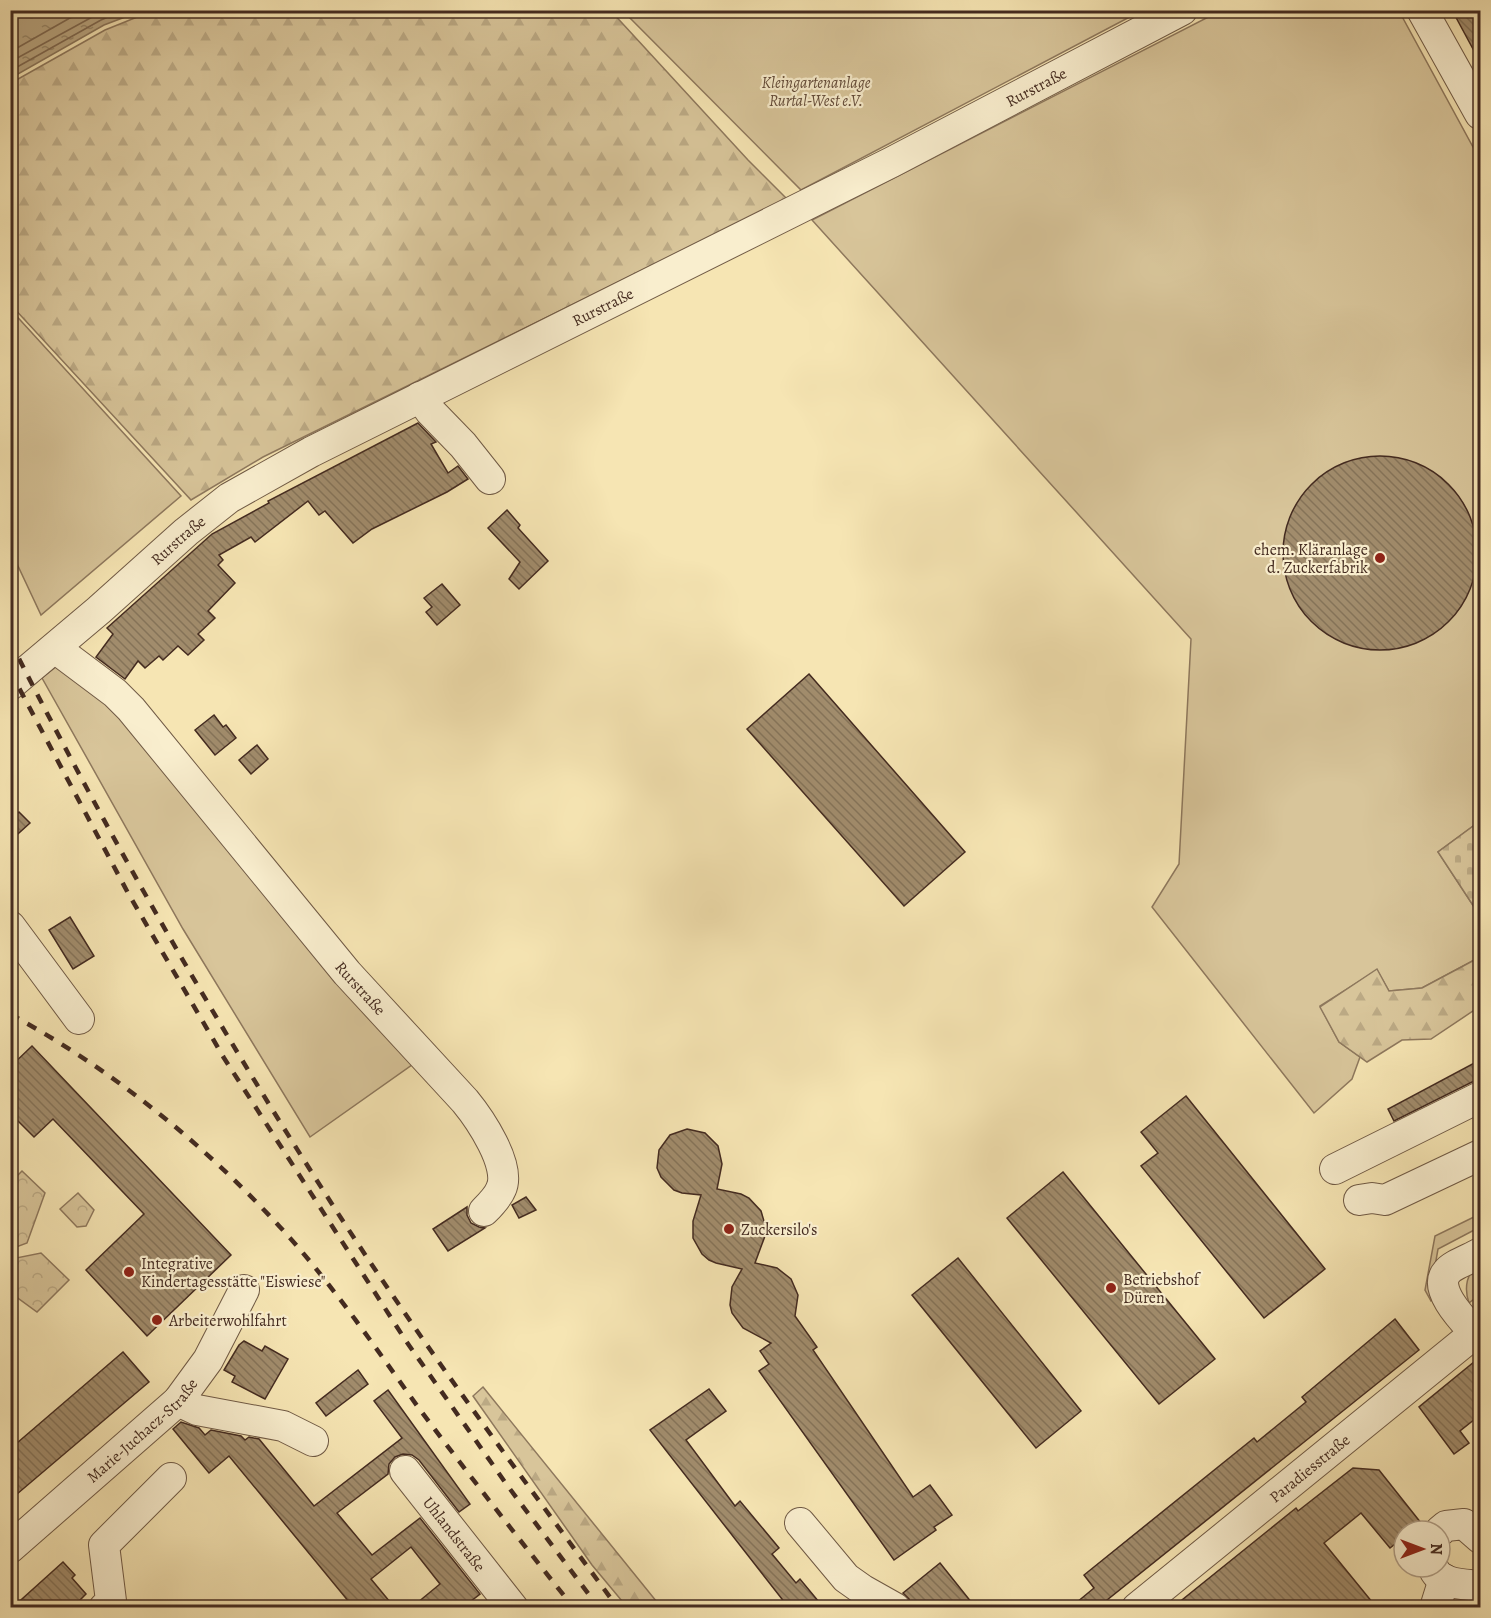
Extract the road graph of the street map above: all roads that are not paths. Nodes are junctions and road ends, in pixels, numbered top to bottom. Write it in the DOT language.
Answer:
graph roads {
  1 [pos="1182,10"];
  2 [pos="1422,10"];
  3 [pos="1480,114"];
  4 [pos="420,397"];
  5 [pos="490,479"];
  6 [pos="55,648"];
  7 [pos="10,685"];
  8 [pos="10,926"];
  9 [pos="79,1018"];
  10 [pos="1480,1097"];
  11 [pos="1480,1155"];
  12 [pos="1335,1169"];
  13 [pos="1359,1200"];
  14 [pos="484,1211"];
  15 [pos="1480,1253"];
  16 [pos="244,1290"];
  17 [pos="1478,1331"];
  18 [pos="178,1401"];
  19 [pos="313,1441"];
  20 [pos="405,1471"];
  21 [pos="171,1478"];
  22 [pos="800,1523"];
  23 [pos="1452,1525"];
  24 [pos="1480,1538"];
  25 [pos="10,1548"];
  26 [pos="1437,1579"];
  27 [pos="1446,1579"];
  28 [pos="1480,1586"];
  29 [pos="502,1604"];
  30 [pos="104,1608"];
  31 [pos="895,1608"];
  32 [pos="1137,1608"];
  33 [pos="1435,1608"];
  1 -- 4 [label="street, Rurstraße"];
  2 -- 3 [label="street"];
  4 -- 5 [label="street"];
  4 -- 6 [label="street, Rurstraße"];
  6 -- 7 [label="street, Rurstraße"];
  6 -- 14 [label="street, Rurstraße"];
  8 -- 9 [label="street"];
  10 -- 12 [label="street"];
  11 -- 13 [label="street"];
  15 -- 17 [label="street"];
  16 -- 18 [label="street, Marie-Juchacz-Straße"];
  17 -- 32 [label="street, Paradiesstraße"];
  18 -- 19 [label="street"];
  18 -- 25 [label="street, Marie-Juchacz-Straße"];
  20 -- 29 [label="street, Uhlandstraße"];
  21 -- 30 [label="street"];
  22 -- 31 [label="street"];
  23 -- 24 [label="street"];
  26 -- 33 [label="street"];
  27 -- 28 [label="street"];
}
